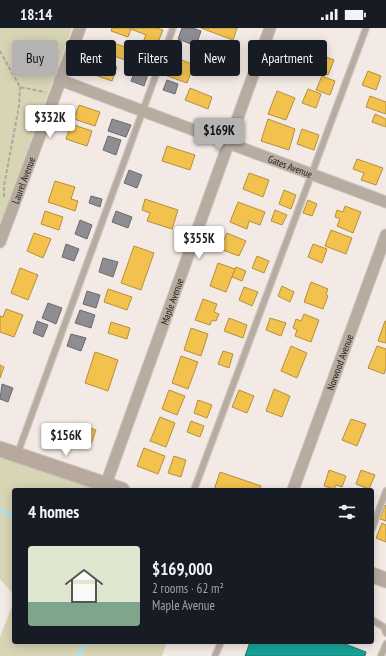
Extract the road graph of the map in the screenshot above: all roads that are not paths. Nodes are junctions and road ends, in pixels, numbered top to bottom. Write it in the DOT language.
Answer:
graph roads {
  1 [pos="80,28"];
  2 [pos="173,28"];
  3 [pos="270,28"];
  4 [pos="366,28"];
  5 [pos="58,85"];
  6 [pos="144,111"];
  7 [pos="229,143"];
  8 [pos="312,174"];
  9 [pos="386,202"];
  10 [pos="386,236"];
  11 [pos="0,242"];
  12 [pos="0,449"];
  13 [pos="17,455"];
  14 [pos="106,484"];
  15 [pos="117,488"];
  16 [pos="195,488"];
  17 [pos="294,488"];
  18 [pos="386,491"];
  19 [pos="374,524"];
  20 [pos="374,576"];
  21 [pos="386,580"];
  22 [pos="374,621"];
  23 [pos="386,633"];
  24 [pos="220,644"];
  25 [pos="386,644"];
  26 [pos="216,656"];
  27 [pos="381,656"];
  1 -- 5 [label="street, Laurel Avenue"];
  2 -- 6 [label="lane"];
  3 -- 7 [label="street, Maple Avenue"];
  4 -- 8 [label="lane"];
  5 -- 6 [label="street, Gates Avenue"];
  5 -- 11 [label="street, Laurel Avenue"];
  6 -- 7 [label="street, Gates Avenue"];
  6 -- 13 [label="lane"];
  7 -- 8 [label="street, Gates Avenue"];
  7 -- 14 [label="street, Maple Avenue"];
  8 -- 9 [label="street, Gates Avenue"];
  8 -- 16 [label="lane"];
  10 -- 17 [label="street, Norwood Avenue"];
  12 -- 13 [label="street"];
  13 -- 14 [label="street"];
  14 -- 15 [label="street"];
  18 -- 19 [label="lane"];
  20 -- 21 [label="street"];
  22 -- 23 [label="lane"];
  24 -- 26 [label="lane"];
  25 -- 27 [label="lane"];
}
